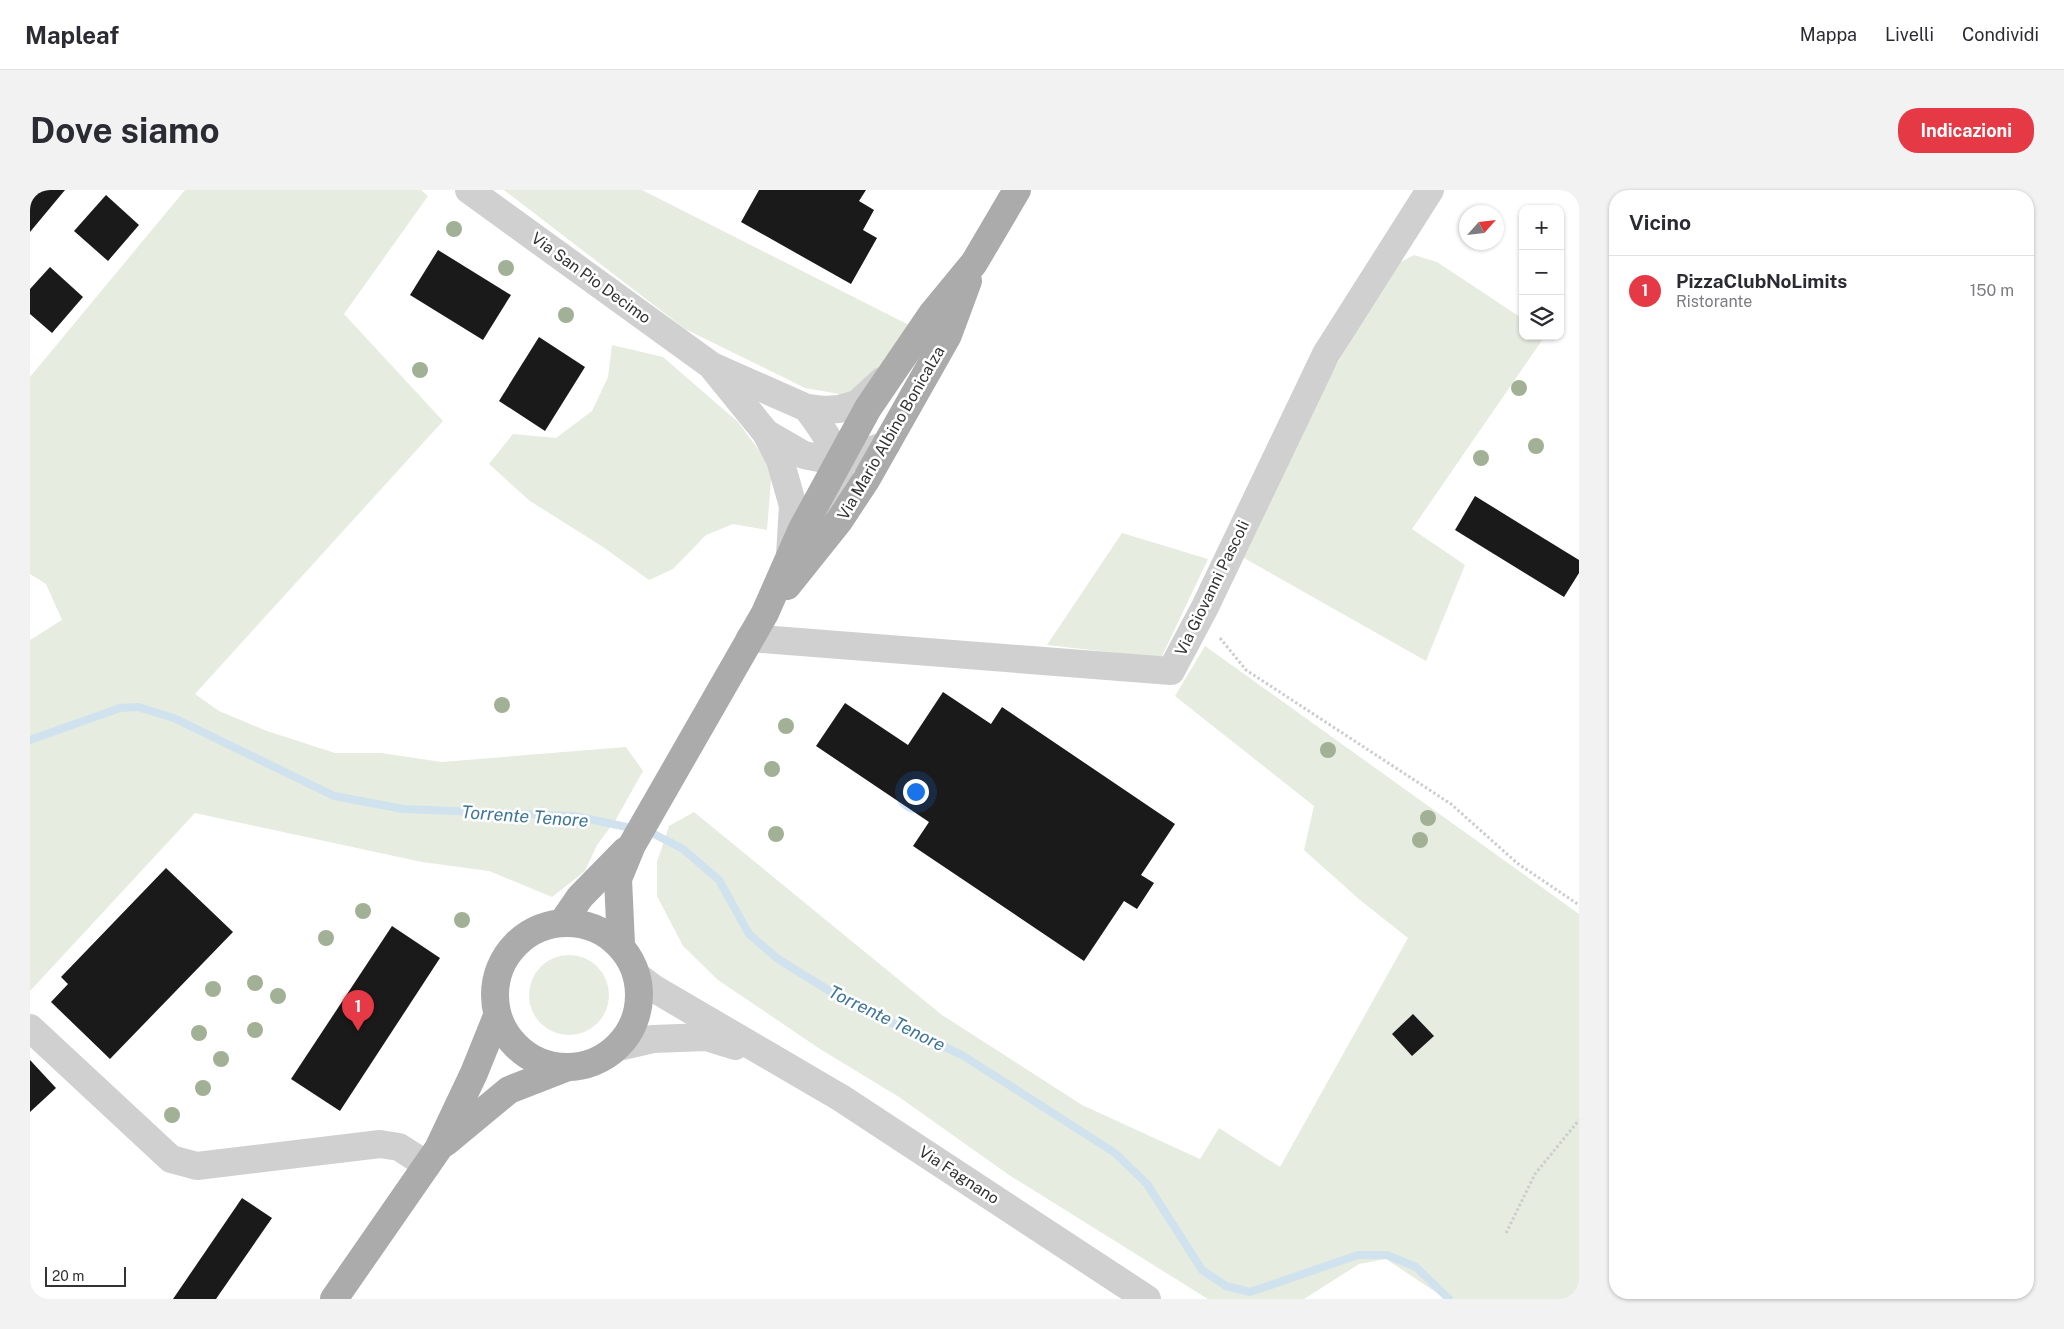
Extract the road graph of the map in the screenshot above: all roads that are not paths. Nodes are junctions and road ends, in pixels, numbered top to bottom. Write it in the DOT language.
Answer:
graph roads {
  1 [pos="469,190"];
  2 [pos="1017,190"];
  3 [pos="1430,190"];
  4 [pos="974,263"];
  5 [pos="712,366"];
  6 [pos="896,368"];
  7 [pos="807,408"];
  8 [pos="766,433"];
  9 [pos="886,445"];
  10 [pos="839,462"];
  11 [pos="820,546"];
  12 [pos="790,556"];
  13 [pos="766,612"];
  14 [pos="750,638"];
  15 [pos="632,845"];
  16 [pos="562,923"];
  17 [pos="621,944"];
  18 [pos="636,976"];
  19 [pos="497,1016"];
  20 [pos="30,1028"];
  21 [pos="618,1047"];
  22 [pos="767,1056"];
  23 [pos="563,1069"];
  24 [pos="433,1157"];
  25 [pos="334,1299"];
  26 [pos="1147,1299"];
  1 -- 5 [label="street, Via San Pio Decimo"];
  2 -- 4 [label="main road, Via Mario Albino Bonicalza"];
  3 -- 14 [label="street, Via Giovanni Pascoli"];
  4 -- 6 [label="main road, Via Mario Albino Bonicalza"];
  4 -- 9 [label="main road, Via Mario Albino Bonicalza"];
  5 -- 7 [label="street, Via San Pio Decimo"];
  5 -- 8 [label="street, Via San Pio Decimo"];
  6 -- 7 [label="street, Via San Pio Decimo"];
  6 -- 10 [label="main road, Via Mario Albino Bonicalza"];
  7 -- 10 [label="street"];
  8 -- 10 [label="street, Via San Pio Decimo"];
  8 -- 12 [label="street, Via San Pio Decimo"];
  9 -- 10 [label="street"];
  9 -- 11 [label="main road, Via Mario Albino Bonicalza"];
  10 -- 11 [label="street"];
  10 -- 12 [label="main road, Via Mario Albino Bonicalza"];
  11 -- 13 [label="main road, Via Mario Albino Bonicalza"];
  12 -- 13 [label="main road, Via Mario Albino Bonicalza"];
  13 -- 14 [label="main road, Via Mario Albino Bonicalza"];
  14 -- 15 [label="main road, Via Mario Albino Bonicalza"];
  15 -- 16 [label="main road, Via Mario Albino Bonicalza"];
  15 -- 17 [label="main road, Via Mario Albino Bonicalza"];
  16 -- 17 [label="main road"];
  16 -- 19 [label="main road"];
  17 -- 18 [label="main road"];
  18 -- 21 [label="main road"];
  18 -- 22 [label="street, Via Fagnano"];
  19 -- 23 [label="main road"];
  19 -- 24 [label="main road"];
  20 -- 24 [label="street"];
  21 -- 22 [label="street, Via Fagnano"];
  21 -- 23 [label="main road"];
  22 -- 26 [label="street, Via Fagnano"];
  23 -- 24 [label="main road"];
  24 -- 25 [label="main road"];
}
